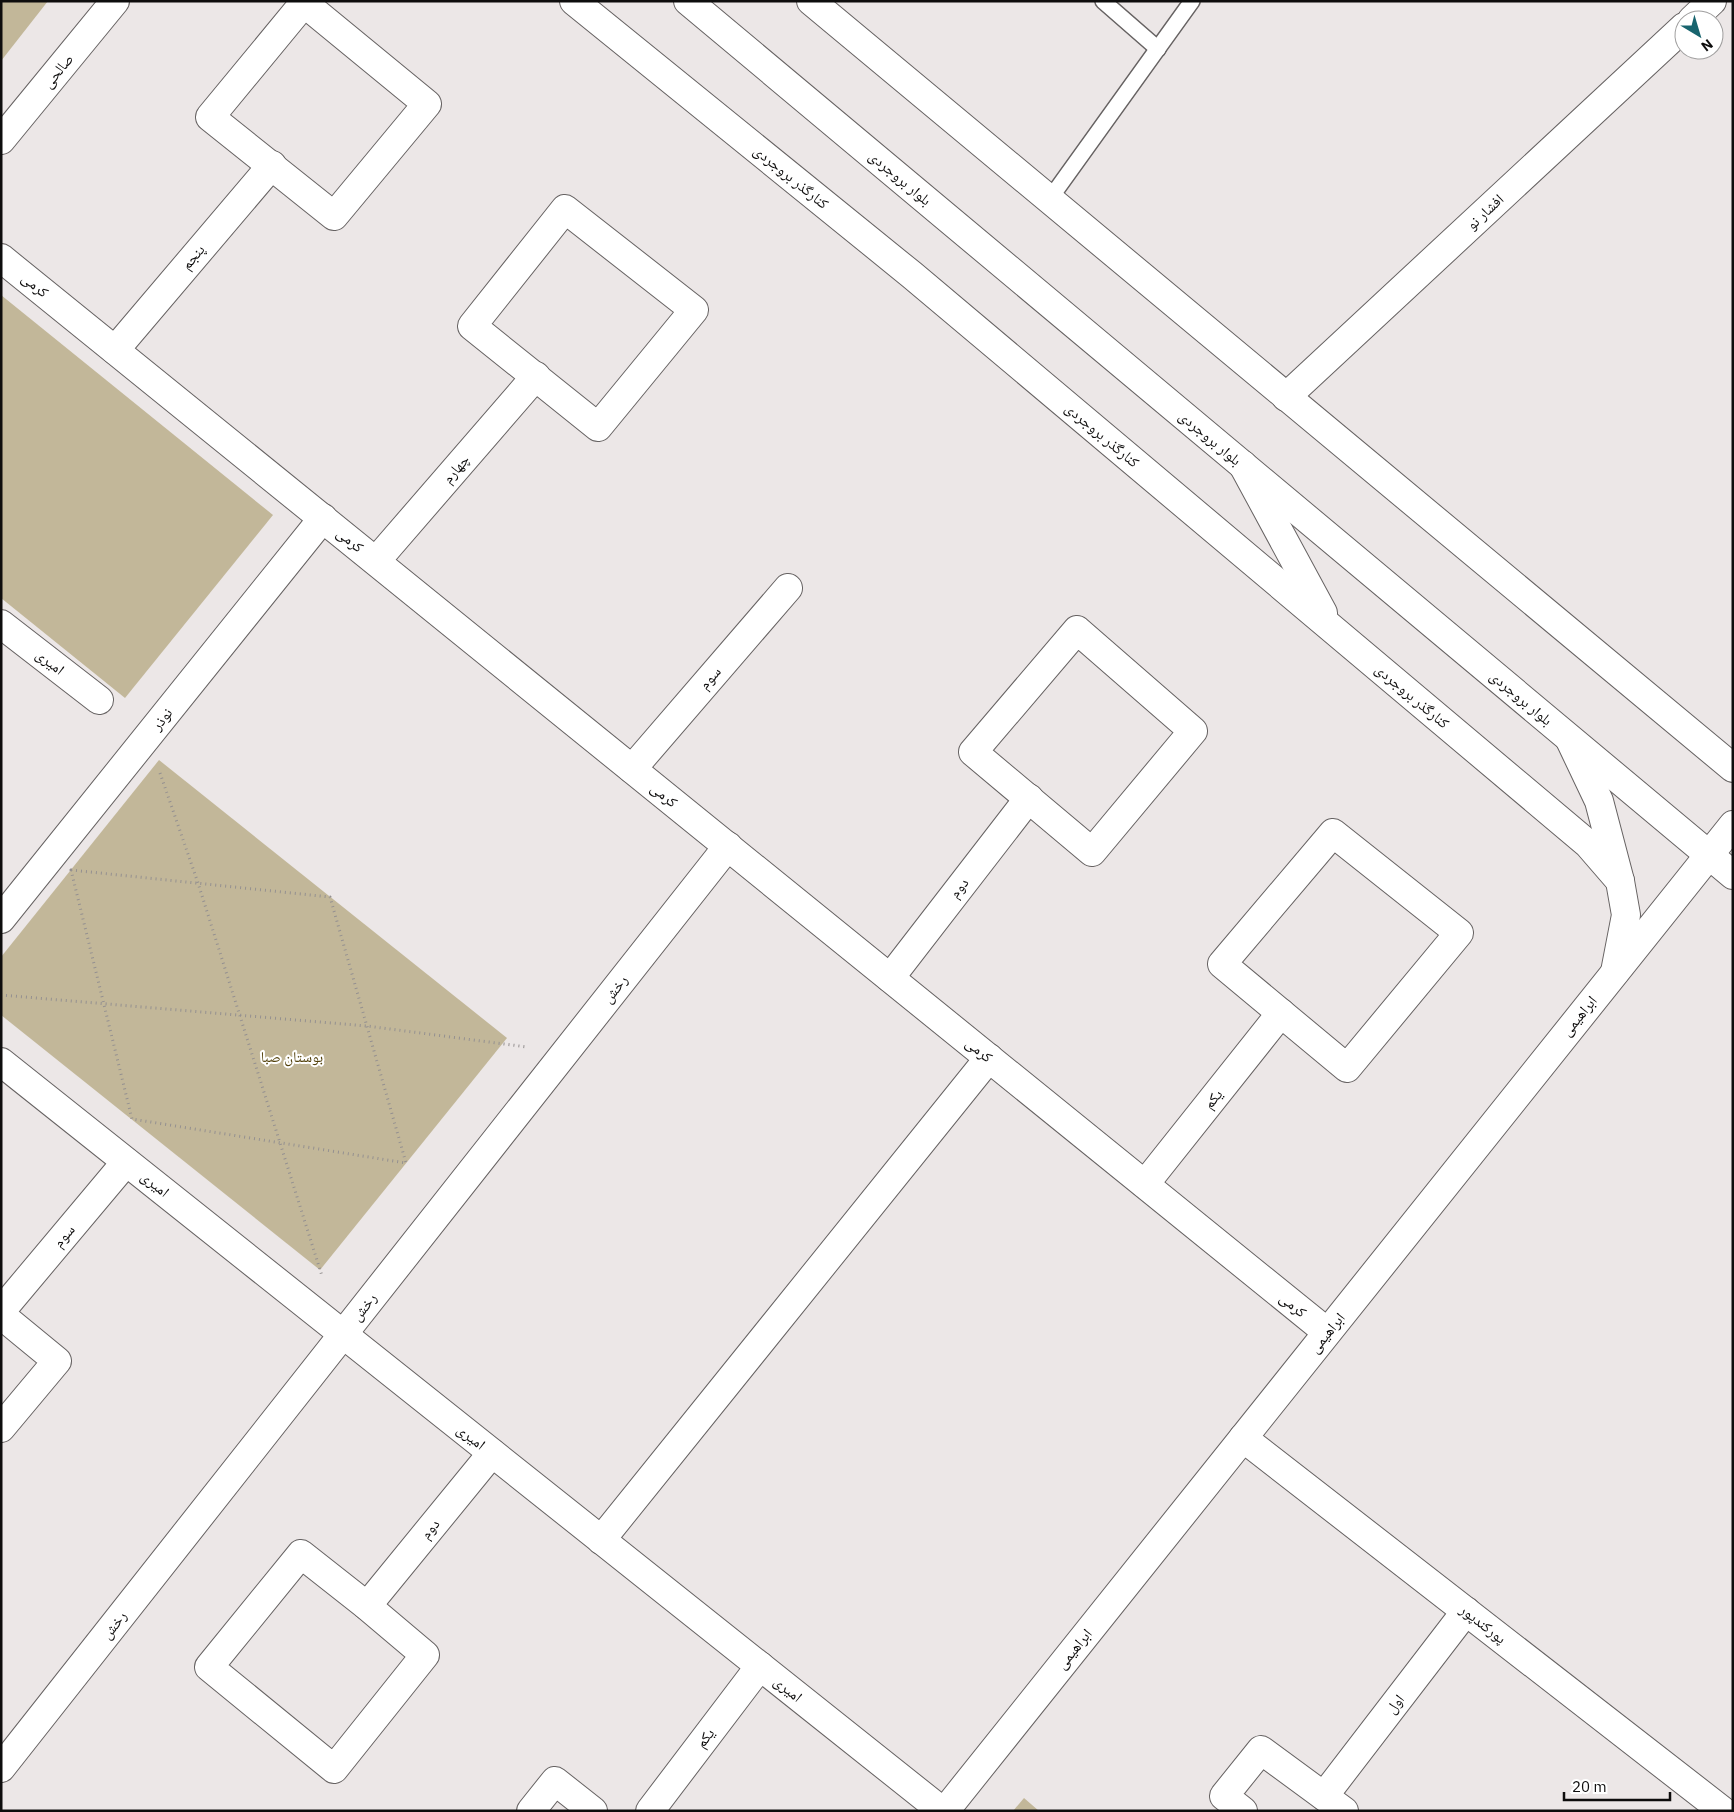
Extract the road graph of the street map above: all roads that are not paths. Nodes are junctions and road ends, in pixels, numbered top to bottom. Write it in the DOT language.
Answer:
graph roads {
  1 [pos="115,1"];
  2 [pos="574,1"];
  3 [pos="688,1"];
  4 [pos="811,1"];
  5 [pos="1103,1"];
  6 [pos="1192,1"];
  7 [pos="1712,1"];
  8 [pos="1703,10"];
  9 [pos="1674,36"];
  10 [pos="1158,49"];
  11 [pos="1,140"];
  12 [pos="272,164"];
  13 [pos="1049,200"];
  14 [pos="1,258"];
  15 [pos="115,350"];
  16 [pos="536,376"];
  17 [pos="1286,397"];
  18 [pos="1243,465"];
  19 [pos="323,518"];
  20 [pos="376,561"];
  21 [pos="788,588"];
  22 [pos="1,624"];
  23 [pos="1330,626"];
  24 [pos="99,700"];
  25 [pos="1570,740"];
  26 [pos="1733,768"];
  27 [pos="632,769"];
  28 [pos="1029,798"];
  29 [pos="1733,826"];
  30 [pos="728,846"];
  31 [pos="1708,855"];
  32 [pos="1733,875"];
  33 [pos="1620,881"];
  34 [pos="1,919"];
  35 [pos="1615,972"];
  36 [pos="890,978"];
  37 [pos="1282,1013"];
  38 [pos="989,1058"];
  39 [pos="1,1062"];
  40 [pos="126,1162"];
  41 [pos="1144,1184"];
  42 [pos="1,1311"];
  43 [pos="1,1315"];
  44 [pos="1327,1332"];
  45 [pos="343,1335"];
  46 [pos="1,1428"];
  47 [pos="1243,1438"];
  48 [pos="492,1453"];
  49 [pos="601,1540"];
  50 [pos="367,1606"];
  51 [pos="1466,1611"];
  52 [pos="760,1666"];
  53 [pos="1,1768"];
  54 [pos="1334,1803"];
  55 [pos="531,1811"];
  56 [pos="593,1811"];
  57 [pos="650,1811"];
  58 [pos="943,1811"];
  59 [pos="1243,1811"];
  60 [pos="1723,1811"];
  1 -- 11 [label="street, صالحی"];
  2 -- 23 [label="street, کنارگذر بروجردی"];
  3 -- 18 [label="street, بلوار بروجردی"];
  4 -- 13 [label="street"];
  5 -- 10 [label="lane"];
  6 -- 10 [label="lane"];
  7 -- 8 [label="street"];
  9 -- 17 [label="street, افشار نو"];
  10 -- 13 [label="lane"];
  12 -- 12 [label="street"];
  12 -- 15 [label="street, پنجم"];
  13 -- 17 [label="street"];
  14 -- 15 [label="street, کرمی"];
  15 -- 19 [label="street, کرمی"];
  16 -- 16 [label="street"];
  16 -- 20 [label="street, چهارم"];
  17 -- 26 [label="street"];
  18 -- 23 [label="street"];
  18 -- 25 [label="street, بلوار بروجردی"];
  19 -- 20 [label="street, کرمی"];
  19 -- 34 [label="street, نوذر"];
  20 -- 27 [label="street, کرمی"];
  21 -- 27 [label="street, سوم"];
  22 -- 24 [label="street, امیری"];
  23 -- 33 [label="street, کنارگذر بروجردی"];
  25 -- 31 [label="street, بلوار بروجردی"];
  25 -- 33 [label="street"];
  27 -- 30 [label="street, کرمی"];
  28 -- 28 [label="street"];
  28 -- 36 [label="street, دوم"];
  29 -- 31 [label="street, ابراهیمی"];
  30 -- 36 [label="street, کرمی"];
  30 -- 45 [label="street, رخش"];
  31 -- 32 [label="street, بلوار بروجردی"];
  31 -- 35 [label="street, ابراهیمی"];
  33 -- 35 [label="street"];
  35 -- 44 [label="street, ابراهیمی"];
  36 -- 38 [label="street, کرمی"];
  37 -- 37 [label="street"];
  37 -- 41 [label="street, یکم"];
  38 -- 41 [label="street, کرمی"];
  38 -- 49 [label="street"];
  39 -- 40 [label="street, امیری"];
  40 -- 42 [label="street, سوم"];
  40 -- 45 [label="street, امیری"];
  41 -- 44 [label="street, کرمی"];
  43 -- 46 [label="street"];
  44 -- 47 [label="street, ابراهیمی"];
  45 -- 48 [label="street, امیری"];
  45 -- 53 [label="street, رخش"];
  47 -- 51 [label="street, پورکندپور"];
  47 -- 58 [label="street, ابراهیمی"];
  48 -- 49 [label="street, امیری"];
  48 -- 50 [label="street, دوم"];
  49 -- 52 [label="street, امیری"];
  50 -- 50 [label="street"];
  51 -- 54 [label="street, اول"];
  51 -- 60 [label="street, پورکندپور"];
  52 -- 57 [label="street, یکم"];
  52 -- 58 [label="street, امیری"];
  54 -- 59 [label="street, اول"];
  55 -- 56 [label="street"];
}
